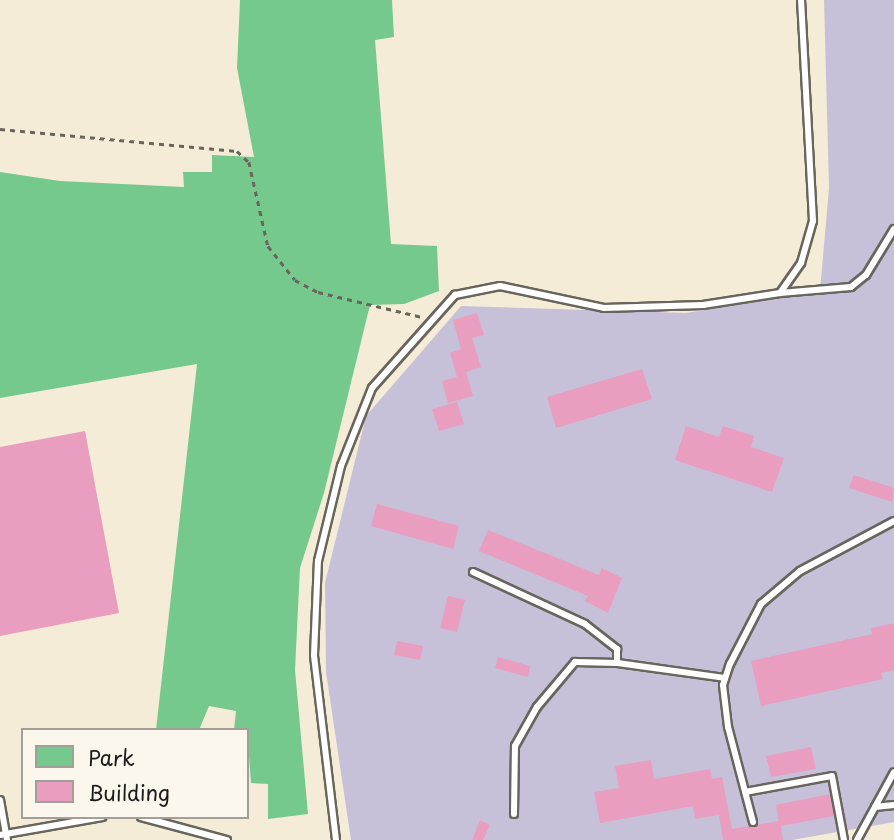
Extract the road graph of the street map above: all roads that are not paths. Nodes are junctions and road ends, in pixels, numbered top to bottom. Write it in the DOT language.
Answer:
graph roads {
  1 [pos="801,0"];
  2 [pos="894,229"];
  3 [pos="780,293"];
  4 [pos="894,522"];
  5 [pos="473,572"];
  6 [pos="617,663"];
  7 [pos="725,678"];
  8 [pos="894,772"];
  9 [pos="745,792"];
  10 [pos="0,800"];
  11 [pos="894,805"];
  12 [pos="875,807"];
  13 [pos="514,814"];
  14 [pos="92,819"];
  15 [pos="148,819"];
  16 [pos="753,822"];
  17 [pos="4,836"];
  18 [pos="227,840"];
  19 [pos="336,840"];
  20 [pos="844,840"];
  21 [pos="857,840"];
  1 -- 3 [label="lane"];
  2 -- 3 [label="lane"];
  3 -- 19 [label="lane"];
  4 -- 7 [label="lane"];
  5 -- 6 [label="lane"];
  6 -- 7 [label="lane"];
  6 -- 13 [label="lane"];
  7 -- 9 [label="lane"];
  8 -- 12 [label="lane"];
  9 -- 16 [label="lane"];
  9 -- 20 [label="lane"];
  10 -- 17 [label="lane"];
  11 -- 12 [label="lane"];
  12 -- 21 [label="lane"];
  14 -- 17 [label="lane"];
  15 -- 18 [label="lane"];
}
